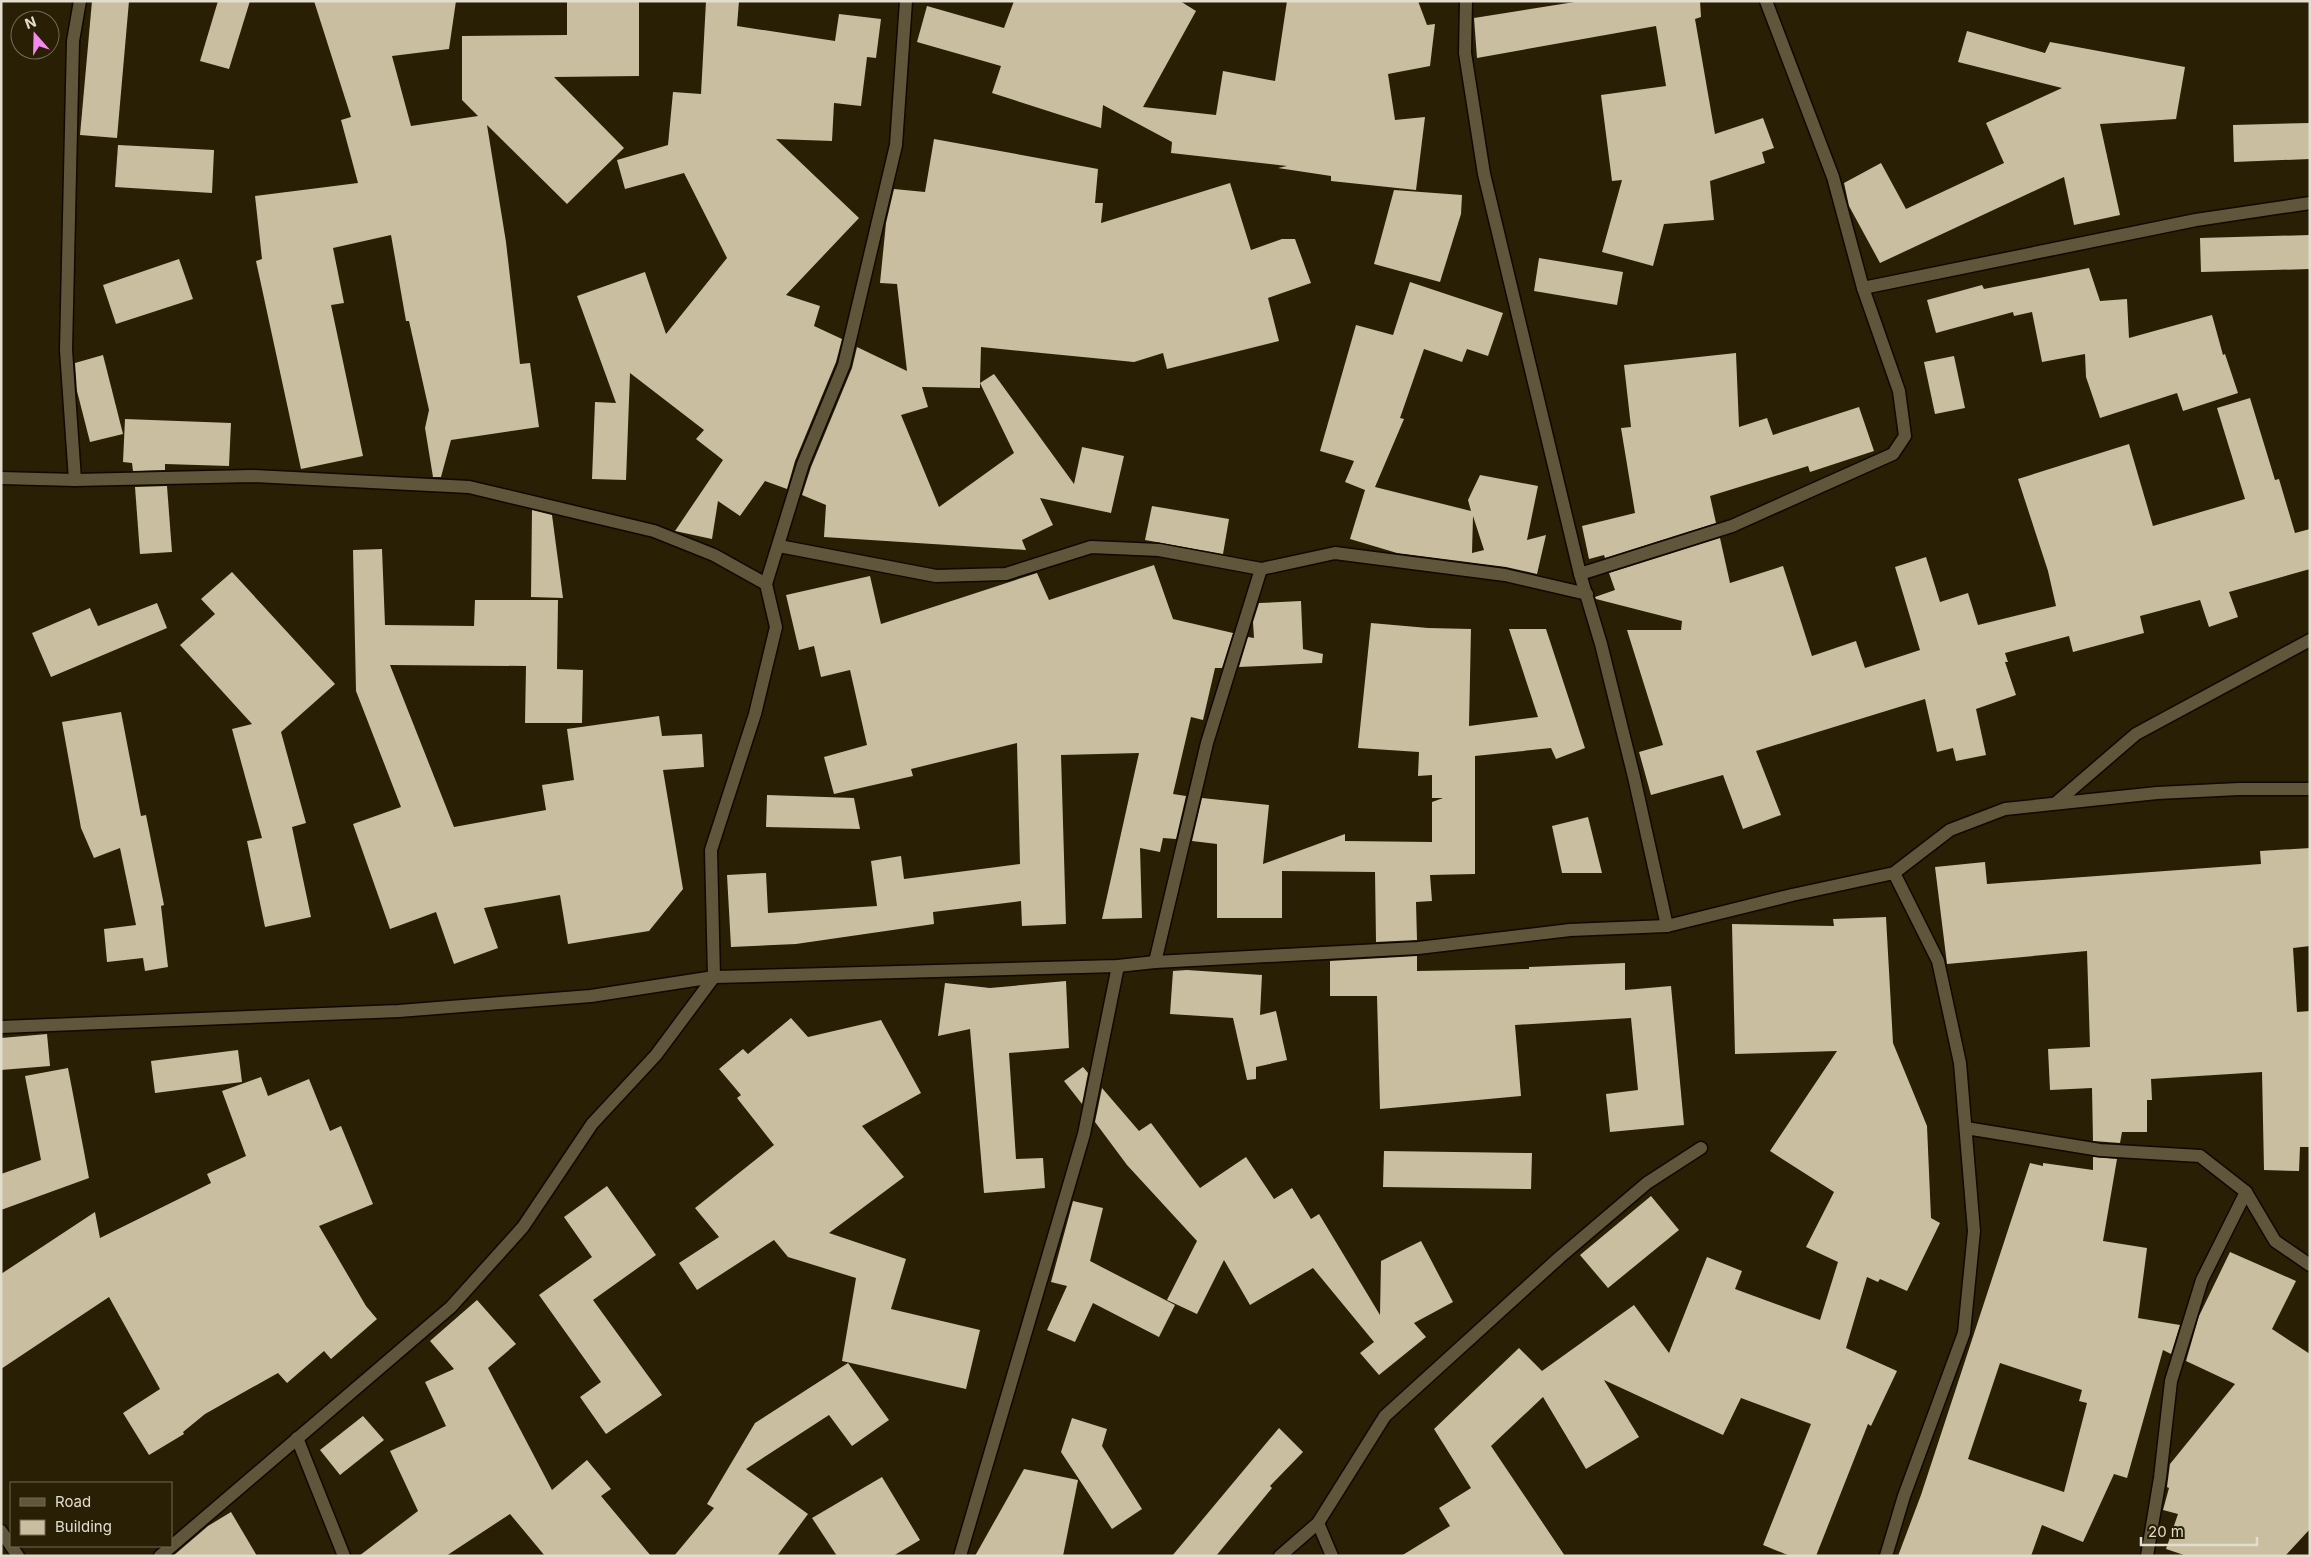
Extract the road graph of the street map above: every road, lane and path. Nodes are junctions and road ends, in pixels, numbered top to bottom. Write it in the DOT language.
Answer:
graph roads {
  1 [pos="80,1"];
  2 [pos="906,1"];
  3 [pos="1466,1"];
  4 [pos="1766,1"];
  5 [pos="2310,203"];
  6 [pos="1863,288"];
  7 [pos="1,478"];
  8 [pos="75,480"];
  9 [pos="779,546"];
  10 [pos="1261,569"];
  11 [pos="1580,574"];
  12 [pos="766,584"];
  13 [pos="1587,594"];
  14 [pos="2310,640"];
  15 [pos="2310,789"];
  16 [pos="2057,802"];
  17 [pos="1894,873"];
  18 [pos="1667,926"];
  19 [pos="1155,962"];
  20 [pos="1118,966"];
  21 [pos="714,977"];
  22 [pos="1,1027"];
  23 [pos="1966,1128"];
  24 [pos="1701,1148"];
  25 [pos="2246,1192"];
  26 [pos="2310,1266"];
  27 [pos="297,1438"];
  28 [pos="1318,1523"];
  29 [pos="1,1531"];
  30 [pos="10,1544"];
  31 [pos="172,1546"];
  32 [pos="170,1547"];
  33 [pos="160,1556"];
  34 [pos="344,1556"];
  35 [pos="960,1556"];
  36 [pos="1280,1556"];
  37 [pos="1332,1556"];
  38 [pos="1886,1556"];
  39 [pos="2147,1556"];
  1 -- 8 [label="street"];
  2 -- 9 [label="street"];
  3 -- 11 [label="street"];
  4 -- 6 [label="street"];
  5 -- 6 [label="street"];
  6 -- 11 [label="street"];
  7 -- 8 [label="street"];
  8 -- 12 [label="street"];
  9 -- 10 [label="street"];
  9 -- 12 [label="street"];
  10 -- 13 [label="street"];
  10 -- 19 [label="street"];
  11 -- 13 [label="street"];
  12 -- 21 [label="street"];
  13 -- 18 [label="street"];
  14 -- 16 [label="street"];
  15 -- 16 [label="street"];
  16 -- 17 [label="street"];
  17 -- 18 [label="street"];
  17 -- 23 [label="street"];
  18 -- 19 [label="street"];
  19 -- 20 [label="street"];
  20 -- 21 [label="street"];
  20 -- 35 [label="street"];
  21 -- 22 [label="street"];
  21 -- 27 [label="street"];
  23 -- 25 [label="street"];
  23 -- 38 [label="street"];
  24 -- 28 [label="street"];
  25 -- 26 [label="street"];
  25 -- 39 [label="street"];
  27 -- 31 [label="street"];
  27 -- 34 [label="street"];
  28 -- 36 [label="street"];
  28 -- 37 [label="street"];
  29 -- 30 [label="street"];
  32 -- 33 [label="street"];
}
